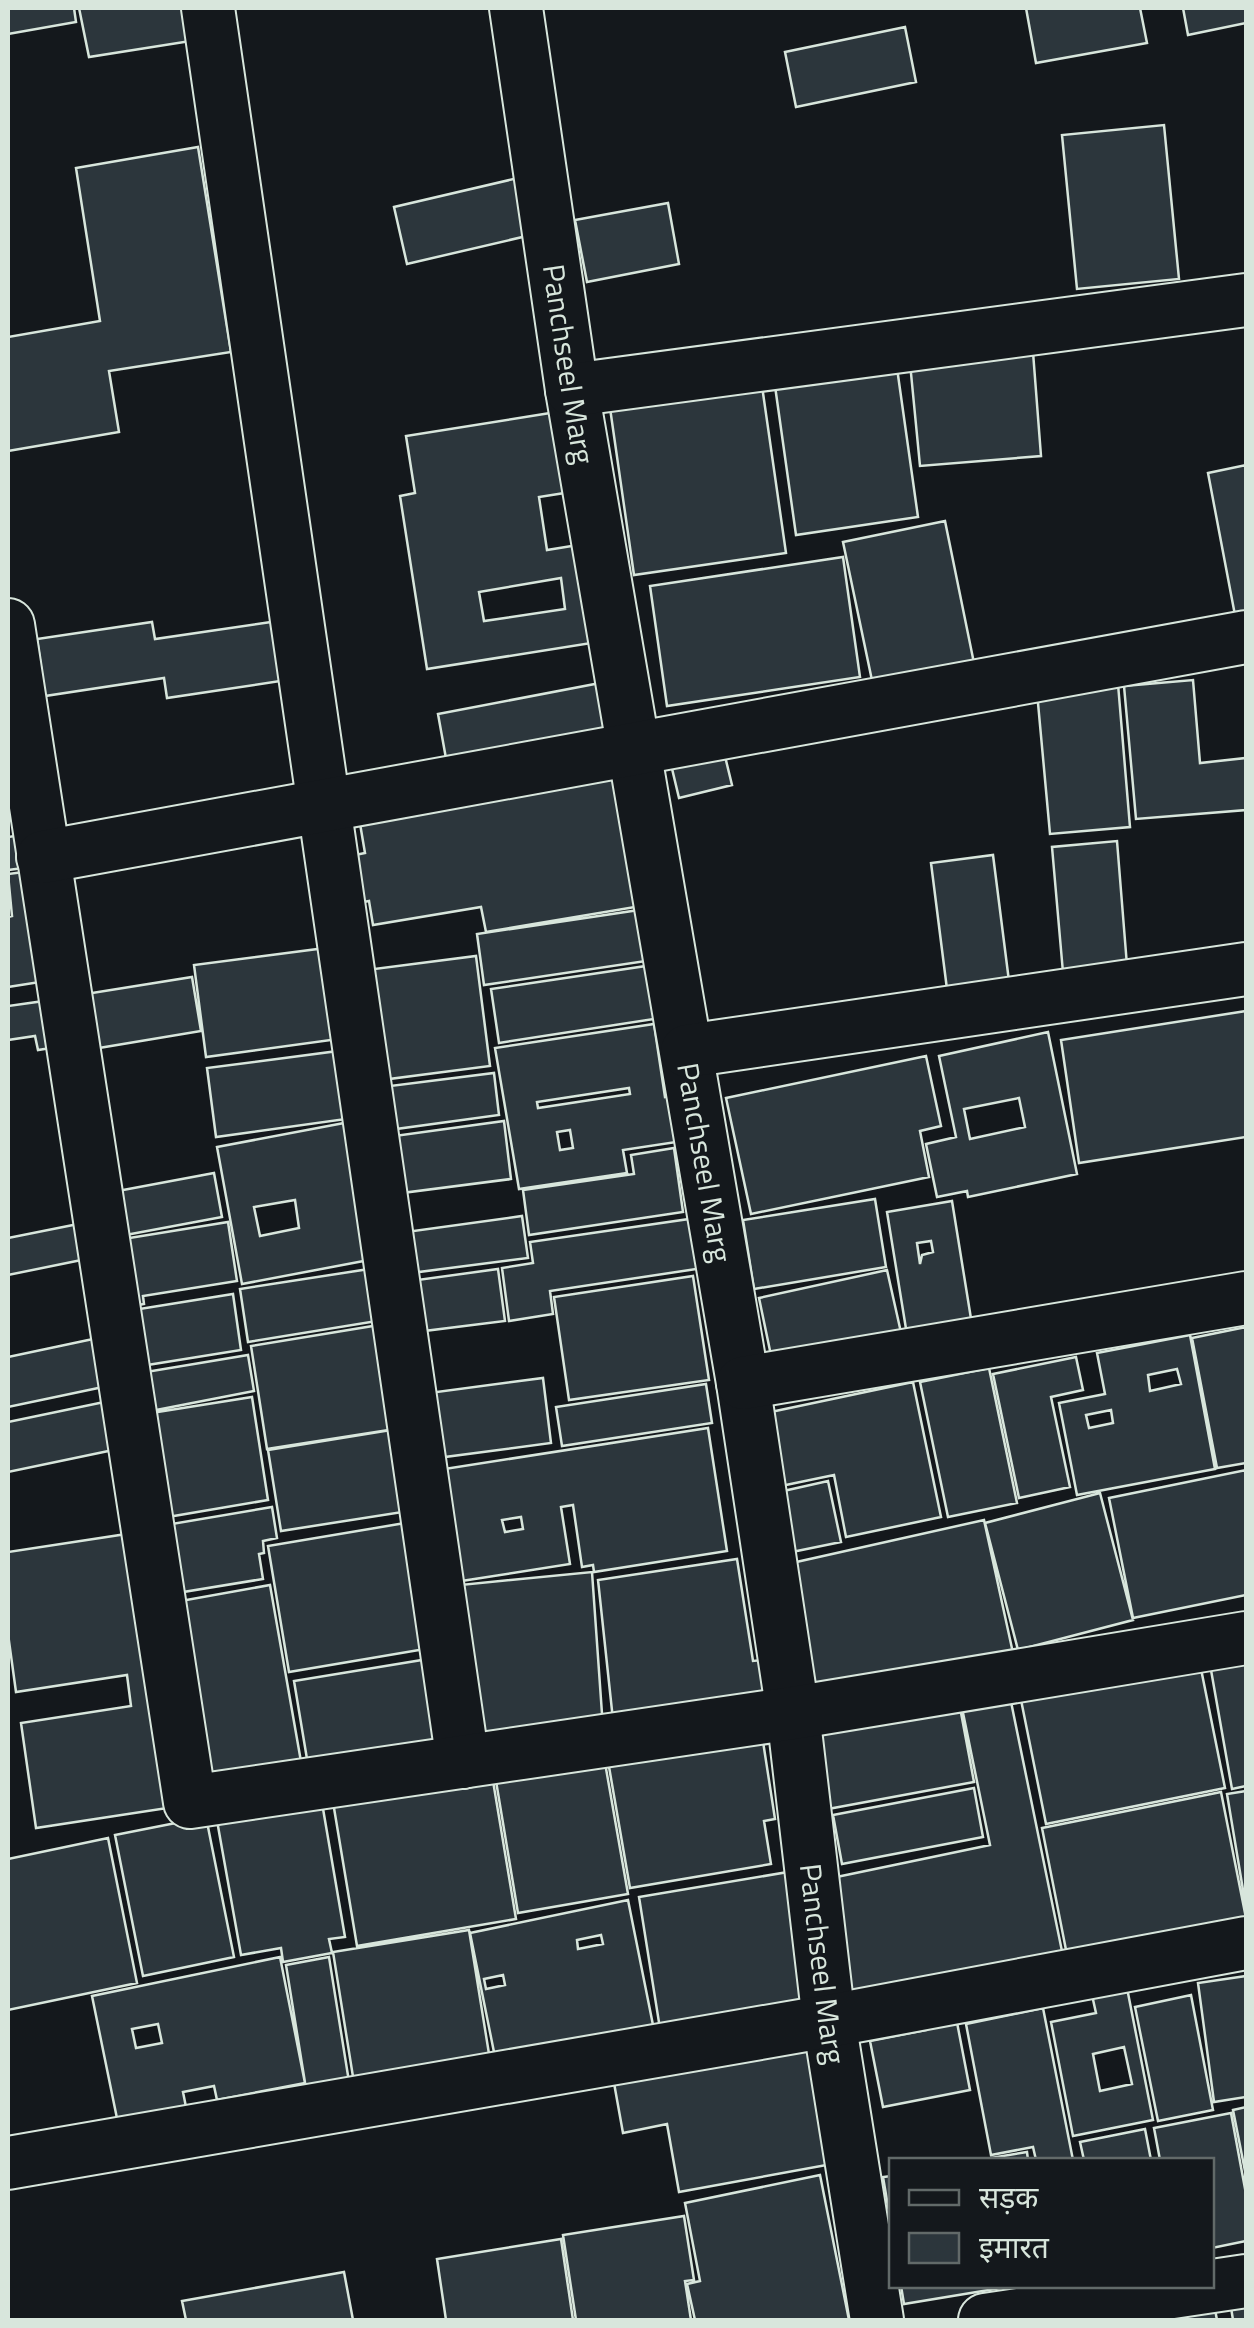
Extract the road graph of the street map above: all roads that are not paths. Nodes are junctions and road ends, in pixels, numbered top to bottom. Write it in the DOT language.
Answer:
graph roads {
  1 [pos="208,8"];
  2 [pos="516,8"];
  3 [pos="1246,300"];
  4 [pos="572,390"];
  5 [pos="8,625"];
  6 [pos="1246,637"];
  7 [pos="634,748"];
  8 [pos="322,806"];
  9 [pos="43,857"];
  10 [pos="1246,969"];
  11 [pos="688,1051"];
  12 [pos="1246,1298"];
  13 [pos="743,1383"];
  14 [pos="1246,1638"];
  15 [pos="793,1714"];
  16 [pos="463,1762"];
  17 [pos="1246,1943"];
  18 [pos="829,2021"];
  19 [pos="8,2163"];
  20 [pos="1246,2281"];
  21 [pos="1214,2286"];
  22 [pos="1199,2288"];
  23 [pos="877,2320"];
  24 [pos="986,2320"];
  1 -- 8 [label="street"];
  2 -- 4 [label="street, Panchseel Marg"];
  3 -- 4 [label="street"];
  4 -- 7 [label="street, Panchseel Marg"];
  5 -- 9 [label="street"];
  6 -- 7 [label="street"];
  7 -- 8 [label="street"];
  7 -- 11 [label="street, Panchseel Marg"];
  8 -- 9 [label="street"];
  8 -- 16 [label="street"];
  9 -- 16 [label="street"];
  10 -- 11 [label="street"];
  11 -- 13 [label="street, Panchseel Marg"];
  12 -- 13 [label="street"];
  13 -- 15 [label="street, Panchseel Marg"];
  14 -- 15 [label="street"];
  15 -- 16 [label="street"];
  15 -- 18 [label="street, Panchseel Marg"];
  17 -- 18 [label="street"];
  18 -- 19 [label="street"];
  18 -- 23 [label="street, Panchseel Marg"];
  20 -- 21 [label="street"];
  22 -- 24 [label="street"];
}
